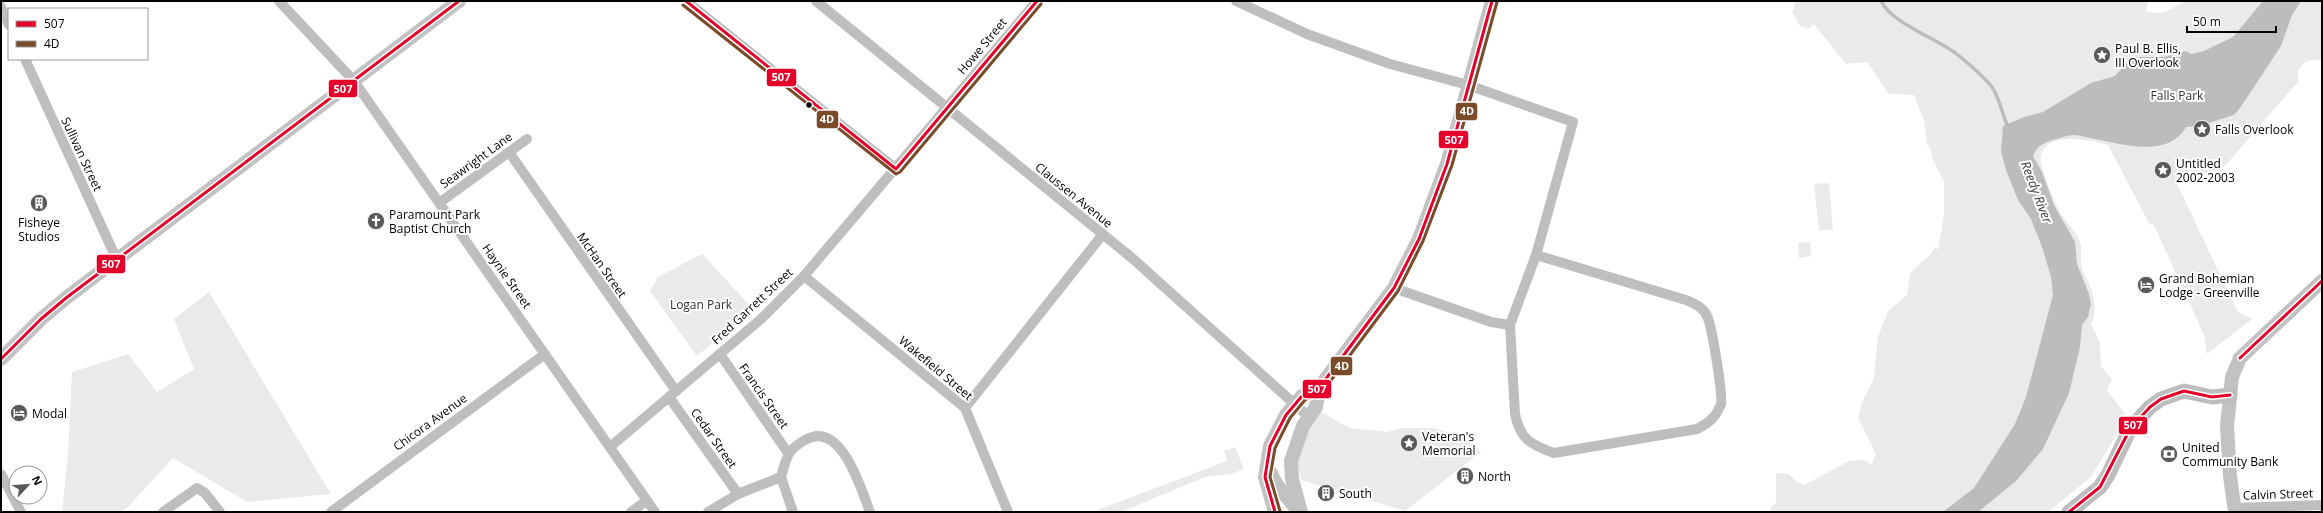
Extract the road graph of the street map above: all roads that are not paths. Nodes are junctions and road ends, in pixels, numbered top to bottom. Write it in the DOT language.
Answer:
graph roads {
  1 [pos="279,1"];
  2 [pos="459,1"];
  3 [pos="686,1"];
  4 [pos="816,1"];
  5 [pos="1038,1"];
  6 [pos="1236,1"];
  7 [pos="1492,1"];
  8 [pos="1,7"];
  9 [pos="8,23"];
  10 [pos="25,60"];
  11 [pos="354,81"];
  12 [pos="1468,86"];
  13 [pos="946,108"];
  14 [pos="527,139"];
  15 [pos="509,152"];
  16 [pos="896,169"];
  17 [pos="439,203"];
  18 [pos="1103,234"];
  19 [pos="1536,255"];
  20 [pos="117,260"];
  21 [pos="804,276"];
  22 [pos="2322,281"];
  23 [pos="1394,288"];
  24 [pos="1510,325"];
  25 [pos="545,354"];
  26 [pos="720,354"];
  27 [pos="1,359"];
  28 [pos="1319,388"];
  29 [pos="673,394"];
  30 [pos="2230,395"];
  31 [pos="1295,405"];
  32 [pos="965,408"];
  33 [pos="1309,417"];
  34 [pos="610,447"];
  35 [pos="788,453"];
  36 [pos="1266,463"];
  37 [pos="1,474"];
  38 [pos="781,477"];
  39 [pos="738,494"];
  40 [pos="646,501"];
  41 [pos="2322,505"];
  42 [pos="2234,510"];
  43 [pos="21,512"];
  44 [pos="163,512"];
  45 [pos="220,512"];
  46 [pos="331,512"];
  47 [pos="631,512"];
  48 [pos="655,512"];
  49 [pos="708,512"];
  50 [pos="792,512"];
  51 [pos="870,512"];
  52 [pos="1008,512"];
  53 [pos="1275,512"];
  54 [pos="1300,512"];
  55 [pos="2069,512"];
  1 -- 11 [label="street, Haynie Street"];
  2 -- 11 [label="street"];
  3 -- 16 [label="street"];
  4 -- 13 [label="street, Claussen Avenue"];
  5 -- 13 [label="street, Howe Street"];
  6 -- 12 [label="street"];
  7 -- 12 [label="street"];
  8 -- 9 [label="street"];
  10 -- 20 [label="street, Sullivan Street"];
  11 -- 17 [label="street, Haynie Street"];
  11 -- 20 [label="street"];
  12 -- 19 [label="street"];
  12 -- 23 [label="street"];
  13 -- 16 [label="street, Fred Garrett Street"];
  13 -- 18 [label="street, Claussen Avenue"];
  14 -- 15 [label="street, Seawright Lane"];
  15 -- 17 [label="street, Seawright Lane"];
  15 -- 29 [label="street, McHan Street"];
  16 -- 21 [label="street, Fred Garrett Street"];
  17 -- 25 [label="street, Haynie Street"];
  18 -- 31 [label="street, Claussen Avenue"];
  18 -- 32 [label="street"];
  19 -- 24 [label="street"];
  19 -- 24 [label="street"];
  20 -- 27 [label="street"];
  21 -- 26 [label="street, Fred Garrett Street"];
  21 -- 32 [label="street, Wakefield Street"];
  22 -- 30 [label="street"];
  23 -- 24 [label="street"];
  23 -- 28 [label="street"];
  25 -- 34 [label="street, Haynie Street"];
  25 -- 46 [label="street, Chicora Avenue"];
  26 -- 29 [label="street, Fred Garrett Street"];
  26 -- 35 [label="street, Francis Street"];
  28 -- 31 [label="street"];
  28 -- 33 [label="street"];
  29 -- 34 [label="street, Fred Garrett Street"];
  29 -- 39 [label="street, Cedar Street"];
  30 -- 42 [label="street"];
  30 -- 55 [label="main road"];
  31 -- 33 [label="street, Claussen Avenue"];
  31 -- 36 [label="street"];
  32 -- 52 [label="street, Wakefield Street"];
  33 -- 54 [label="street"];
  34 -- 40 [label="street"];
  35 -- 38 [label="street"];
  35 -- 51 [label="street"];
  36 -- 53 [label="street"];
  36 -- 54 [label="street"];
  37 -- 43 [label="street"];
  38 -- 39 [label="street"];
  38 -- 50 [label="street"];
  39 -- 49 [label="street"];
  40 -- 47 [label="street"];
  40 -- 48 [label="street"];
  41 -- 42 [label="street, Calvin Street"];
  44 -- 45 [label="street"];
}
